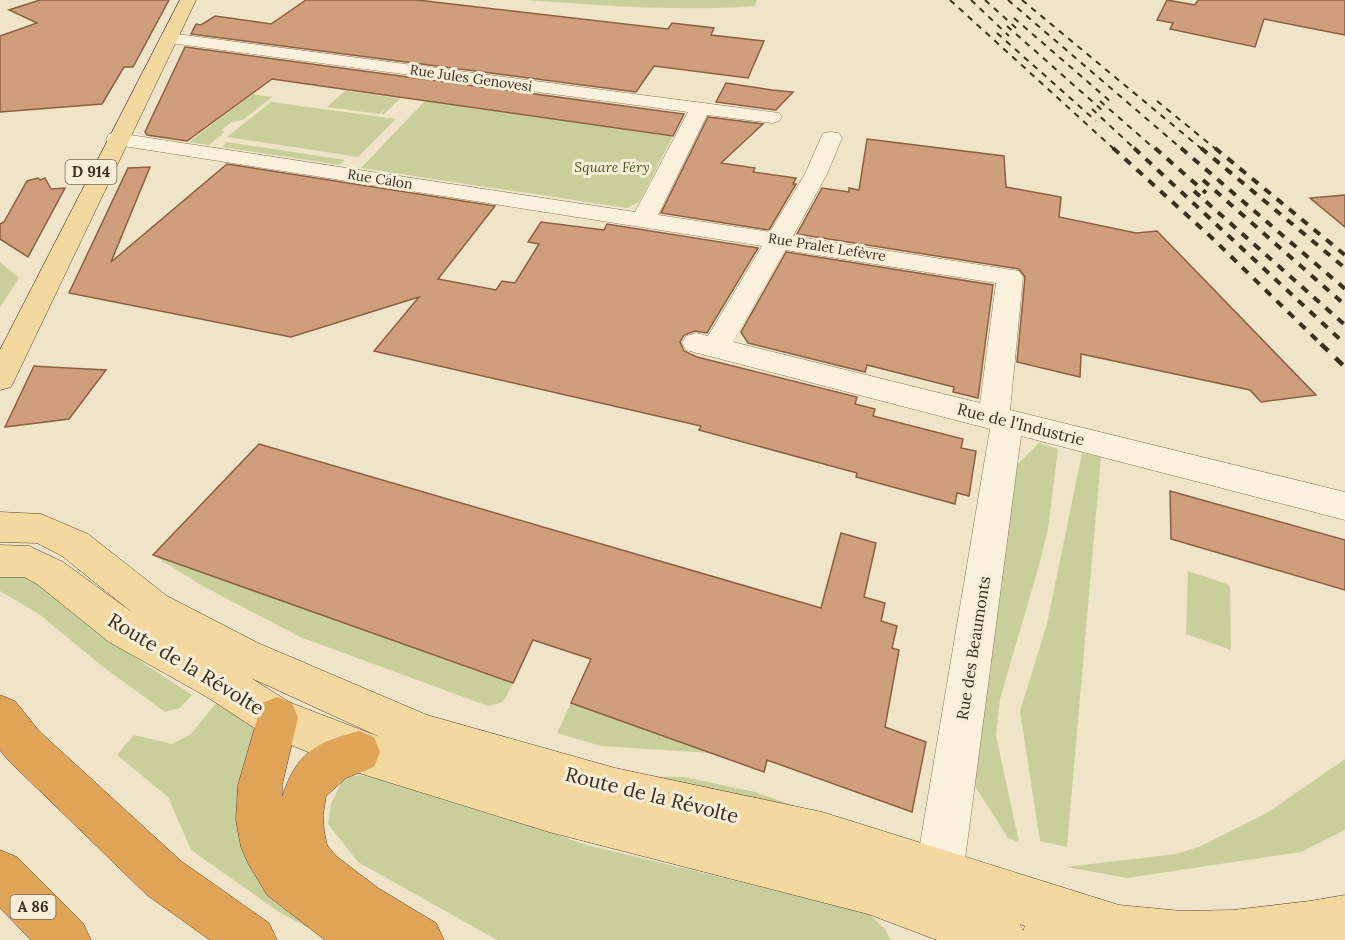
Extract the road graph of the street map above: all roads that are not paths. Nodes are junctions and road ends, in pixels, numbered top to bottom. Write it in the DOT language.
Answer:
graph roads {
  1 [pos="180,0"];
  2 [pos="188,0"];
  3 [pos="194,0"];
  4 [pos="171,34"];
  5 [pos="700,108"];
  6 [pos="772,117"];
  7 [pos="831,138"];
  8 [pos="117,139"];
  9 [pos="644,220"];
  10 [pos="63,238"];
  11 [pos="776,240"];
  12 [pos="1010,277"];
  13 [pos="0,344"];
  14 [pos="0,379"];
  15 [pos="1001,419"];
  16 [pos="1345,506"];
  17 [pos="0,527"];
  18 [pos="0,561"];
  19 [pos="244,656"];
  20 [pos="0,716"];
  21 [pos="277,718"];
  22 [pos="359,752"];
  23 [pos="0,874"];
  24 [pos="939,874"];
  25 [pos="1345,919"];
  26 [pos="1065,931"];
  27 [pos="66,940"];
  28 [pos="252,940"];
  29 [pos="378,940"];
  30 [pos="420,940"];
  31 [pos="1002,940"];
  1 -- 10 [label="main road, D 914"];
  2 -- 4 [label="main road, D 914"];
  3 -- 4 [label="main road"];
  4 -- 5 [label="street, Rue Jules Genovesi"];
  4 -- 8 [label="main road, D 914"];
  5 -- 6 [label="street, Rue Jules Genovesi"];
  5 -- 9 [label="street"];
  7 -- 11 [label="street"];
  8 -- 9 [label="street, Rue Calon"];
  8 -- 10 [label="main road, D 914"];
  9 -- 11 [label="street, Rue Pralet Lefèvre"];
  10 -- 13 [label="main road, D 914"];
  10 -- 14 [label="main road, D 914"];
  11 -- 12 [label="street, Rue Pralet Lefèvre"];
  11 -- 15 [label="street, Rue de l'Industrie"];
  12 -- 15 [label="street, Rue des Beaumonts"];
  15 -- 16 [label="street, Rue de l'Industrie"];
  15 -- 24 [label="street, Rue des Beaumonts"];
  17 -- 19 [label="main road, Route de la Révolte"];
  18 -- 21 [label="main road, Route de la Révolte"];
  19 -- 21 [label="main road"];
  19 -- 24 [label="main road, Route de la Révolte"];
  20 -- 28 [label="highway"];
  21 -- 22 [label="main road, Route de la Révolte"];
  21 -- 29 [label="highway"];
  22 -- 30 [label="highway"];
  22 -- 31 [label="main road, Route de la Révolte"];
  23 -- 27 [label="highway, A 86"];
  24 -- 26 [label="main road, Route de la Révolte"];
  25 -- 26 [label="main road, Route de la Révolte"];
}
